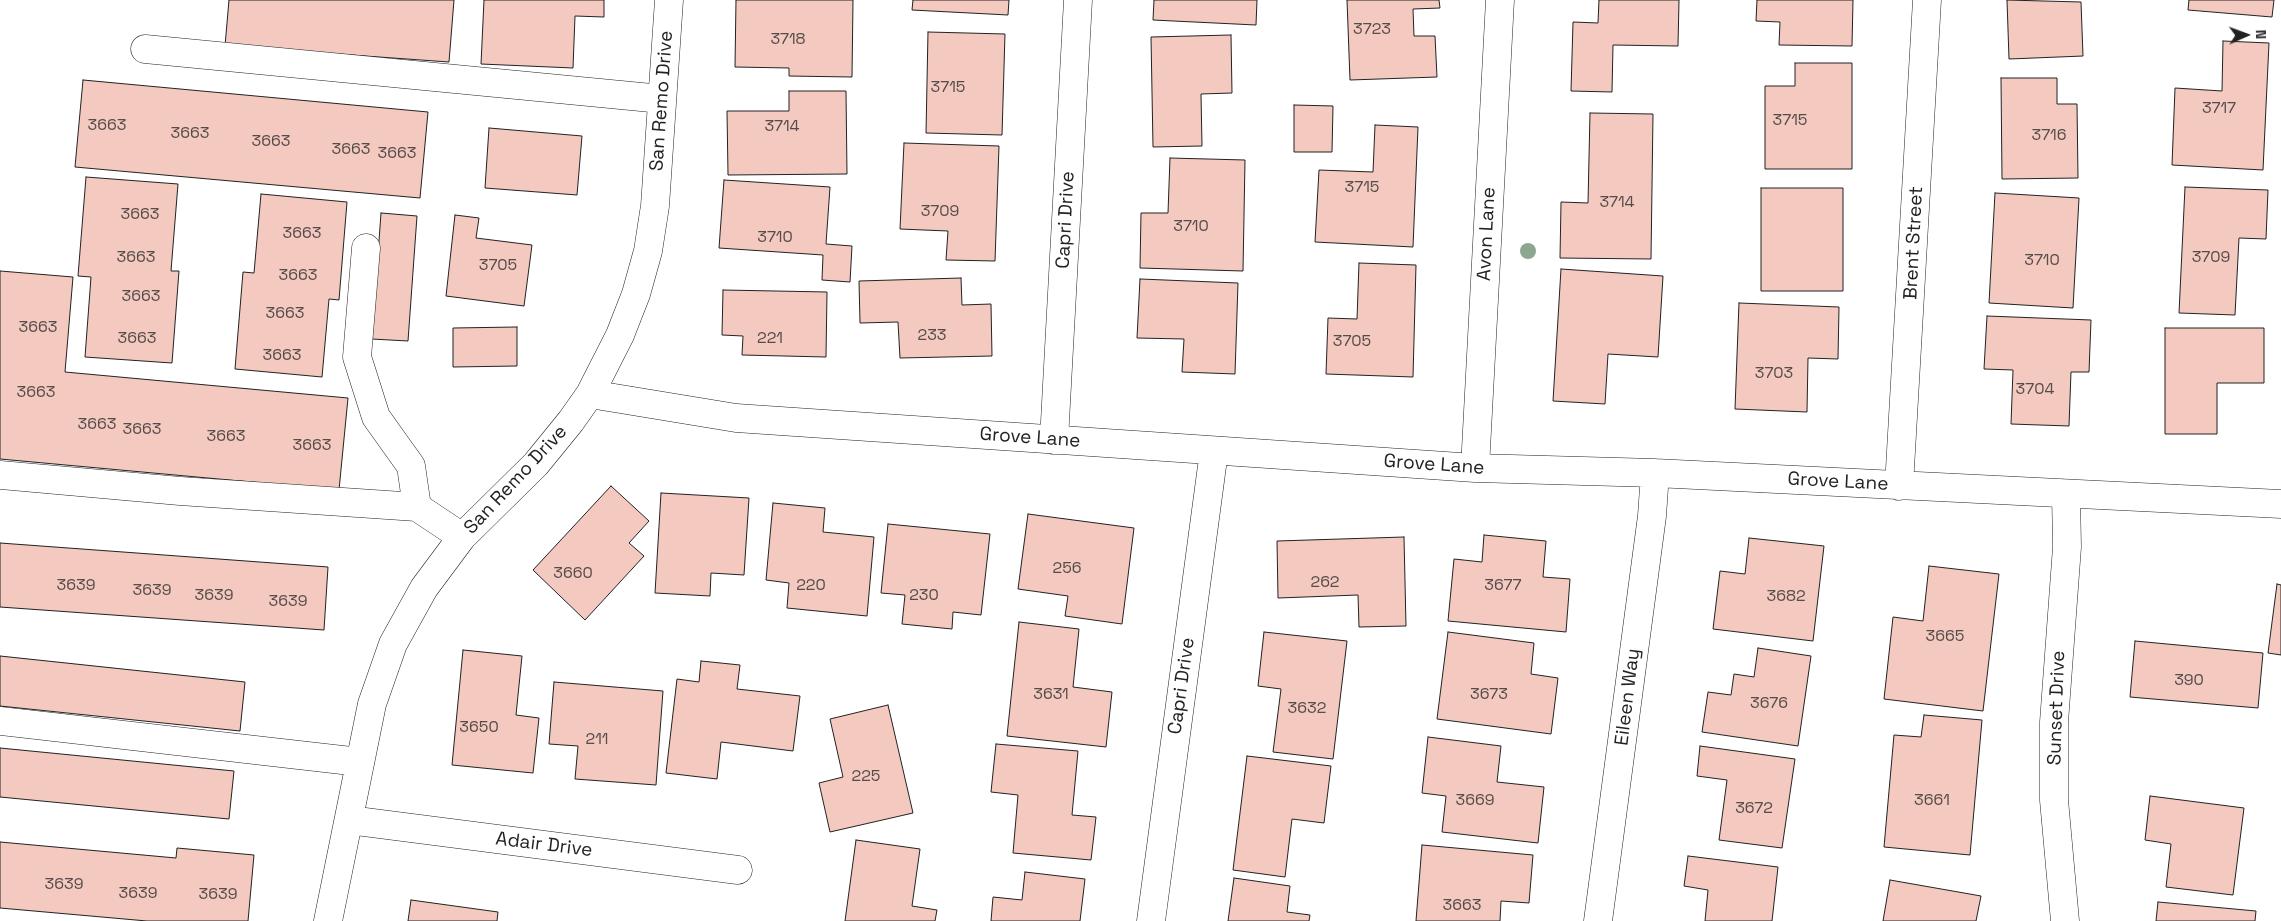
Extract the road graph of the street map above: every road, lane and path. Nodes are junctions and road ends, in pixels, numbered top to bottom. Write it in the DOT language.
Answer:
graph roads {
  1 [pos="669,0"];
  2 [pos="1078,0"];
  3 [pos="1500,0"];
  4 [pos="1927,0"];
  5 [pos="145,49"];
  6 [pos="662,99"];
  7 [pos="366,248"];
  8 [pos="590,394"];
  9 [pos="1054,440"];
  10 [pos="1214,451"];
  11 [pos="1475,468"];
  12 [pos="1655,472"];
  13 [pos="0,475"];
  14 [pos="1899,486"];
  15 [pos="2066,494"];
  16 [pos="2281,504"];
  17 [pos="417,507"];
  18 [pos="462,538"];
  19 [pos="0,721"];
  20 [pos="360,762"];
  21 [pos="349,820"];
  22 [pos="738,870"];
  23 [pos="328,921"];
  24 [pos="1151,921"];
  25 [pos="1598,921"];
  26 [pos="2065,921"];
  1 -- 6 [label="street, San Remo Drive"];
  2 -- 9 [label="street, Capri Drive"];
  3 -- 11 [label="street, Avon Lane"];
  4 -- 14 [label="street, Brent Street"];
  5 -- 6 [label="street"];
  6 -- 8 [label="street, San Remo Drive"];
  7 -- 17 [label="street"];
  8 -- 9 [label="street, Grove Lane"];
  8 -- 18 [label="street, San Remo Drive"];
  9 -- 10 [label="street, Grove Lane"];
  10 -- 11 [label="street, Grove Lane"];
  10 -- 24 [label="street, Capri Drive"];
  11 -- 12 [label="street, Grove Lane"];
  12 -- 14 [label="street, Grove Lane"];
  12 -- 25 [label="street, Eileen Way"];
  13 -- 17 [label="street"];
  14 -- 15 [label="street, Grove Lane"];
  15 -- 16 [label="street, Grove Lane"];
  15 -- 26 [label="street, Sunset Drive"];
  17 -- 18 [label="street"];
  18 -- 20 [label="street, San Remo Drive"];
  19 -- 20 [label="street"];
  20 -- 21 [label="street, San Remo Drive"];
  21 -- 22 [label="street, Adair Drive"];
  21 -- 23 [label="street, San Remo Drive"];
}
